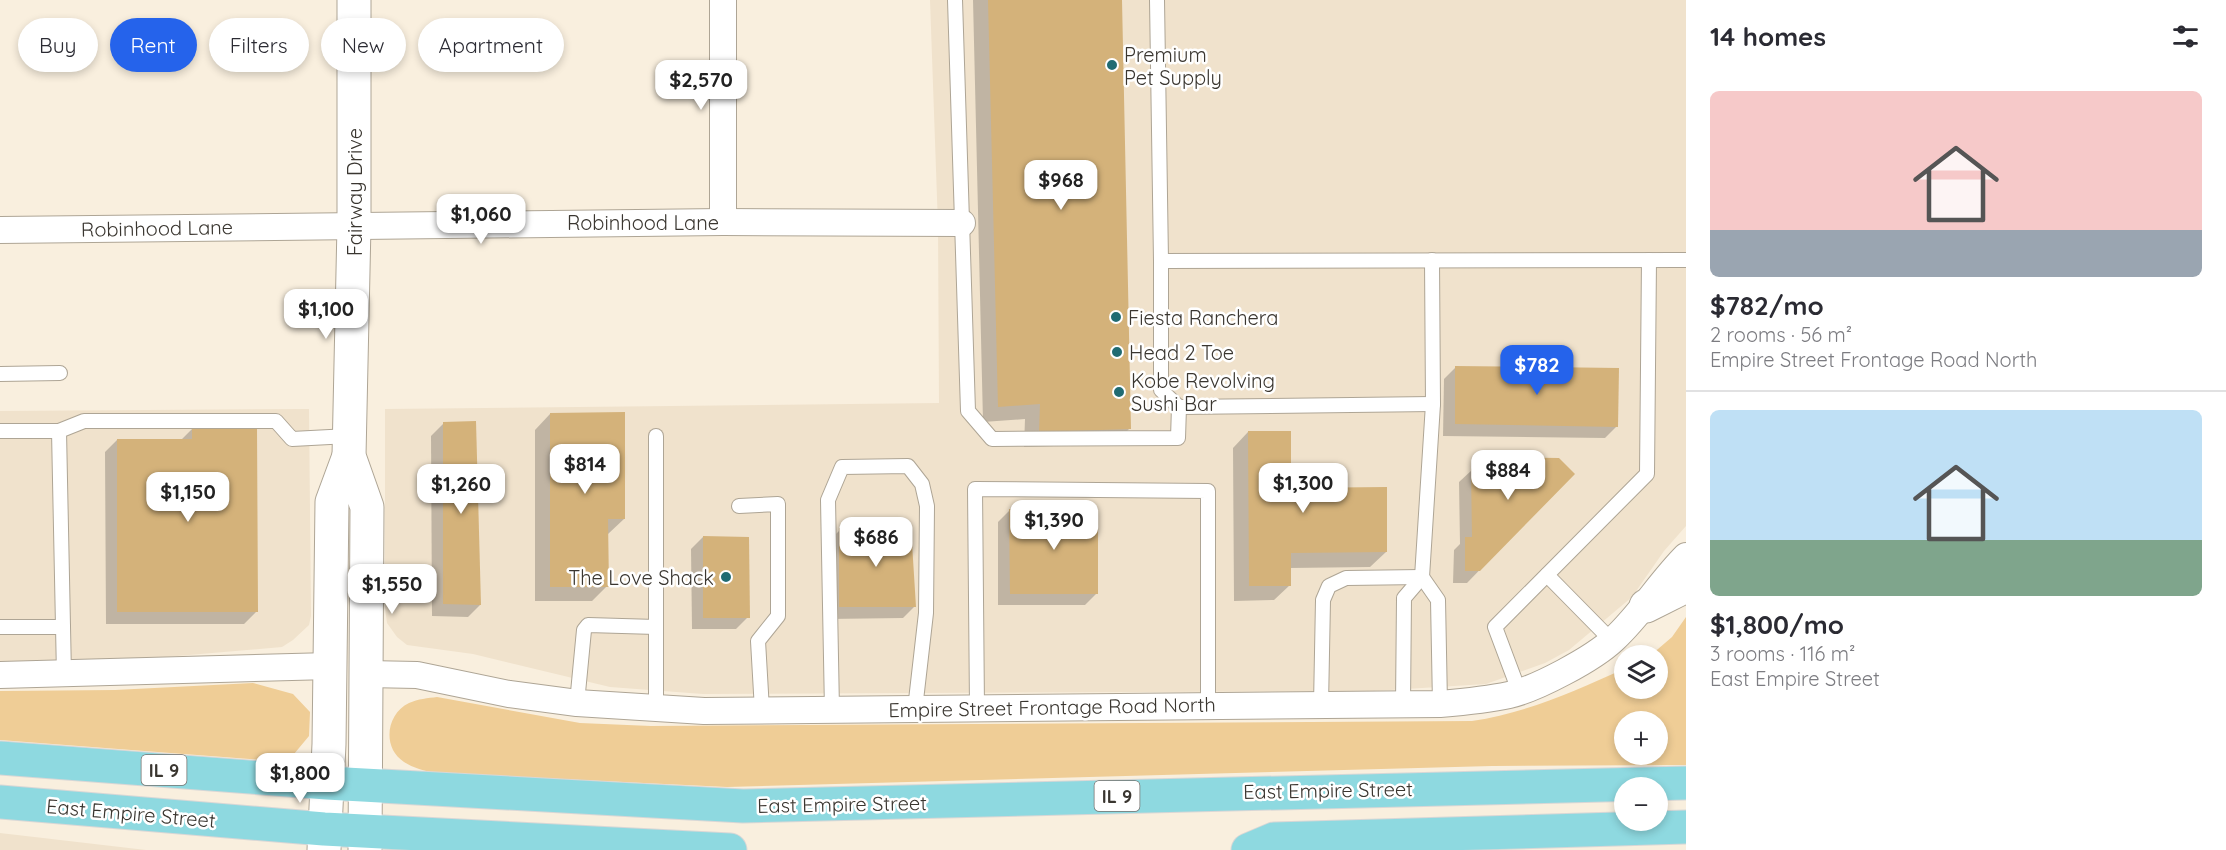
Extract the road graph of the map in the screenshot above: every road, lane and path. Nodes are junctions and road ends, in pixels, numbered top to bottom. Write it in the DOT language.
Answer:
graph roads {
  1 [pos="354,0"];
  2 [pos="723,0"];
  3 [pos="955,0"];
  4 [pos="1158,0"];
  5 [pos="723,222"];
  6 [pos="962,224"];
  7 [pos="354,225"];
  8 [pos="0,230"];
  9 [pos="1432,260"];
  10 [pos="1649,260"];
  11 [pos="1686,260"];
  12 [pos="1161,261"];
  13 [pos="60,373"];
  14 [pos="0,374"];
  15 [pos="1433,404"];
  16 [pos="1179,407"];
  17 [pos="0,431"];
  18 [pos="59,431"];
  19 [pos="656,436"];
  20 [pos="349,446"];
  21 [pos="739,506"];
  22 [pos="1686,556"];
  23 [pos="1547,574"];
  24 [pos="1422,577"];
  25 [pos="1686,586"];
  26 [pos="1646,606"];
  27 [pos="0,627"];
  28 [pos="63,627"];
  29 [pos="656,627"];
  30 [pos="1612,641"];
  31 [pos="330,666"];
  32 [pos="367,674"];
  33 [pos="0,675"];
  34 [pos="64,675"];
  35 [pos="1519,691"];
  36 [pos="577,702"];
  37 [pos="1403,704"];
  38 [pos="1440,704"];
  39 [pos="1208,705"];
  40 [pos="1321,705"];
  41 [pos="977,707"];
  42 [pos="656,709"];
  43 [pos="915,709"];
  44 [pos="762,710"];
  45 [pos="832,710"];
  46 [pos="0,758"];
  47 [pos="327,783"];
  48 [pos="1686,783"];
  49 [pos="366,785"];
  50 [pos="0,802"];
  51 [pos="1686,827"];
  52 [pos="324,839"];
  53 [pos="365,841"];
  54 [pos="730,850"];
  55 [pos="1248,850"];
  1 -- 7 [label="main road, Fairway Drive"];
  2 -- 5 [label="street"];
  3 -- 6 [label="lane"];
  4 -- 12 [label="lane"];
  5 -- 6 [label="street, Robinhood Lane"];
  5 -- 7 [label="street, Robinhood Lane"];
  6 -- 16 [label="lane"];
  7 -- 8 [label="street, Robinhood Lane"];
  7 -- 20 [label="main road, Fairway Drive"];
  9 -- 10 [label="lane"];
  9 -- 12 [label="lane"];
  9 -- 15 [label="lane"];
  10 -- 11 [label="lane"];
  10 -- 23 [label="lane"];
  12 -- 16 [label="lane"];
  13 -- 14 [label="lane"];
  15 -- 16 [label="lane"];
  15 -- 24 [label="lane"];
  17 -- 18 [label="lane"];
  18 -- 20 [label="lane"];
  18 -- 28 [label="lane"];
  19 -- 29 [label="lane"];
  20 -- 31 [label="main road, Fairway Drive"];
  20 -- 32 [label="main road, Fairway Drive"];
  21 -- 44 [label="lane"];
  22 -- 26 [label="street, Empire Street Frontage Road North"];
  23 -- 30 [label="lane"];
  23 -- 35 [label="lane"];
  24 -- 37 [label="lane"];
  24 -- 38 [label="lane"];
  24 -- 40 [label="lane"];
  25 -- 26 [label="main road"];
  26 -- 30 [label="street, Empire Street Frontage Road North"];
  27 -- 28 [label="lane"];
  28 -- 34 [label="lane"];
  29 -- 36 [label="lane"];
  29 -- 42 [label="lane"];
  30 -- 35 [label="street, Empire Street Frontage Road North"];
  31 -- 34 [label="street"];
  31 -- 47 [label="main road, Fairway Drive"];
  32 -- 36 [label="street, Empire Street Frontage Road North"];
  32 -- 49 [label="main road, Fairway Drive"];
  33 -- 34 [label="street"];
  35 -- 38 [label="street, Empire Street Frontage Road North"];
  36 -- 42 [label="street, Empire Street Frontage Road North"];
  37 -- 38 [label="street, Empire Street Frontage Road North"];
  37 -- 40 [label="street, Empire Street Frontage Road North"];
  39 -- 40 [label="street, Empire Street Frontage Road North"];
  39 -- 41 [label="street, Empire Street Frontage Road North"];
  39 -- 41 [label="lane"];
  41 -- 43 [label="street, Empire Street Frontage Road North"];
  42 -- 44 [label="street, Empire Street Frontage Road North"];
  43 -- 45 [label="street, Empire Street Frontage Road North"];
  43 -- 45 [label="lane"];
  44 -- 45 [label="street, Empire Street Frontage Road North"];
  46 -- 47 [label="main road, East Empire Street / IL 9"];
  47 -- 49 [label="main road, East Empire Street / IL 9"];
  47 -- 52 [label="main road, Fairway Drive"];
  48 -- 49 [label="main road, East Empire Street / IL 9"];
  49 -- 53 [label="main road, Fairway Drive"];
  50 -- 52 [label="main road, East Empire Street / IL 9"];
  51 -- 55 [label="main road"];
  52 -- 53 [label="main road, East Empire Street / IL 9"];
  53 -- 54 [label="main road, East Empire Street / IL 9"];
}
